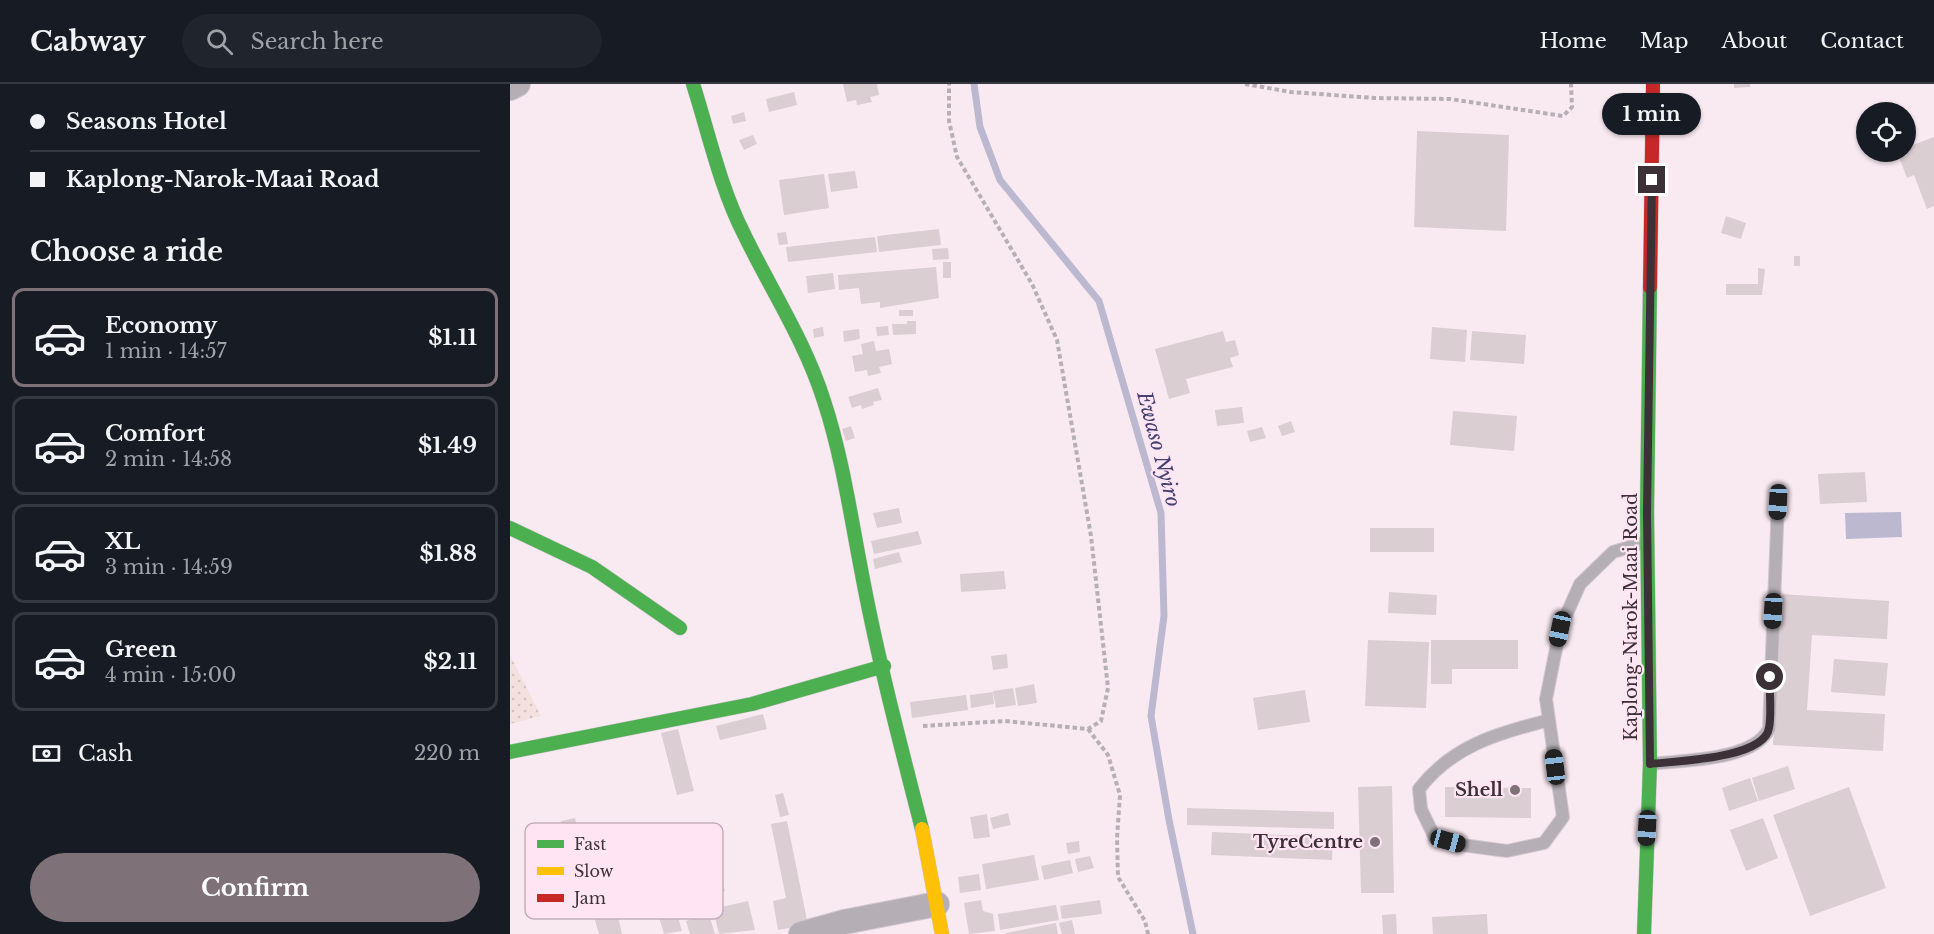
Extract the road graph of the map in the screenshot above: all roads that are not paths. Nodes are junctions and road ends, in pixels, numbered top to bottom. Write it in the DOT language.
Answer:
graph roads {
  1 [pos="518,84"];
  2 [pos="693,84"];
  3 [pos="1653,84"];
  4 [pos="510,88"];
  5 [pos="1778,502"];
  6 [pos="510,528"];
  7 [pos="1648,542"];
  8 [pos="680,628"];
  9 [pos="884,666"];
  10 [pos="1549,720"];
  11 [pos="510,752"];
  12 [pos="1650,764"];
  13 [pos="937,904"];
  14 [pos="801,934"];
  15 [pos="942,934"];
  16 [pos="1644,934"];
  1 -- 4 [label="street"];
  2 -- 9 [label="main road"];
  3 -- 7 [label="main road, Kaplong-Narok-Maai Road"];
  5 -- 12 [label="lane"];
  6 -- 8 [label="main road"];
  7 -- 10 [label="lane"];
  7 -- 12 [label="main road, Kaplong-Narok-Maai Road"];
  9 -- 11 [label="main road"];
  9 -- 13 [label="main road"];
  10 -- 10 [label="lane"];
  12 -- 16 [label="main road, Kaplong-Narok-Maai Road"];
  13 -- 14 [label="street"];
  13 -- 15 [label="main road"];
}
